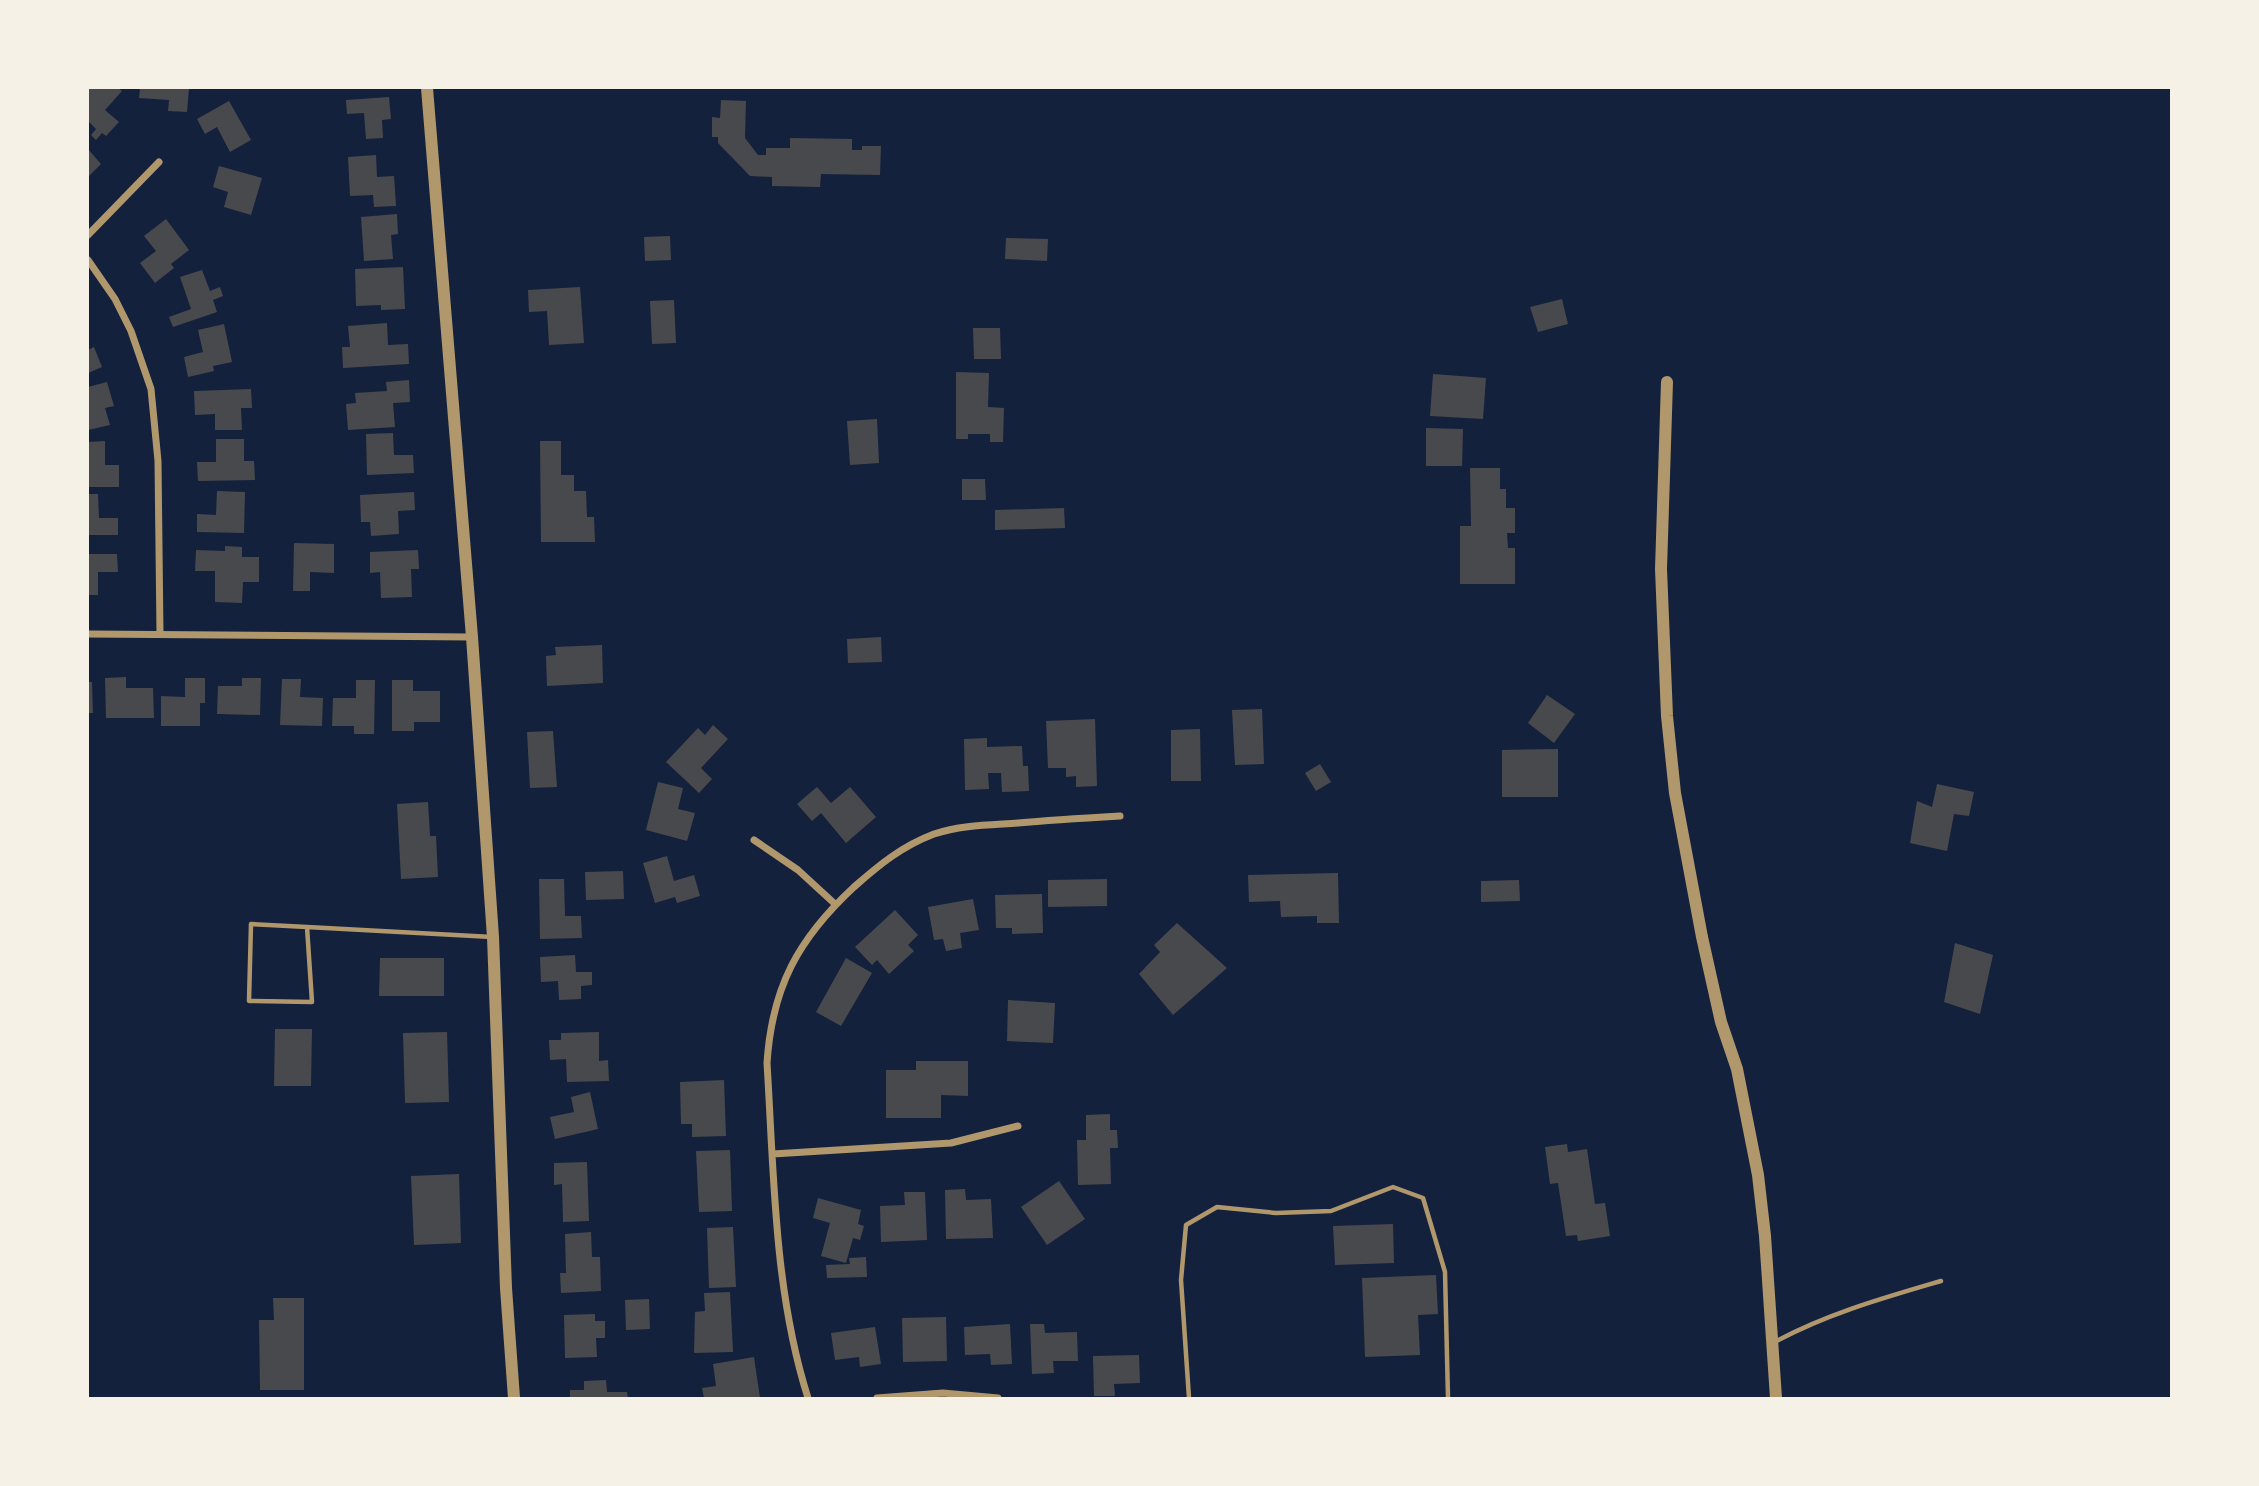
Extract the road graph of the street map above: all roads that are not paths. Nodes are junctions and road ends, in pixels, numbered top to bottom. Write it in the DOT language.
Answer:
graph roads {
  1 [pos="426,88"];
  2 [pos="159,162"];
  3 [pos="88,236"];
  4 [pos="88,260"];
  5 [pos="1667,382"];
  6 [pos="88,634"];
  7 [pos="160,634"];
  8 [pos="472,637"];
  9 [pos="1120,816"];
  10 [pos="754,840"];
  11 [pos="835,904"];
  12 [pos="307,927"];
  13 [pos="493,937"];
  14 [pos="1018,1126"];
  15 [pos="773,1154"];
  16 [pos="1941,1281"];
  17 [pos="1773,1344"];
  18 [pos="943,1396"];
  19 [pos="514,1398"];
  20 [pos="808,1398"];
  21 [pos="877,1398"];
  22 [pos="998,1398"];
  23 [pos="1189,1398"];
  24 [pos="1448,1398"];
  25 [pos="1776,1398"];
  1 -- 8 [label="street"];
  2 -- 3 [label="street"];
  4 -- 7 [label="street"];
  5 -- 17 [label="street"];
  6 -- 7 [label="street"];
  7 -- 8 [label="street"];
  8 -- 13 [label="street"];
  9 -- 11 [label="street"];
  10 -- 11 [label="street"];
  11 -- 15 [label="street"];
  12 -- 12 [label="lane"];
  12 -- 13 [label="lane"];
  13 -- 19 [label="street"];
  14 -- 15 [label="street"];
  15 -- 20 [label="street"];
  16 -- 17 [label="lane"];
  17 -- 25 [label="street"];
  18 -- 21 [label="street"];
  18 -- 22 [label="street"];
  23 -- 24 [label="lane"];
}
